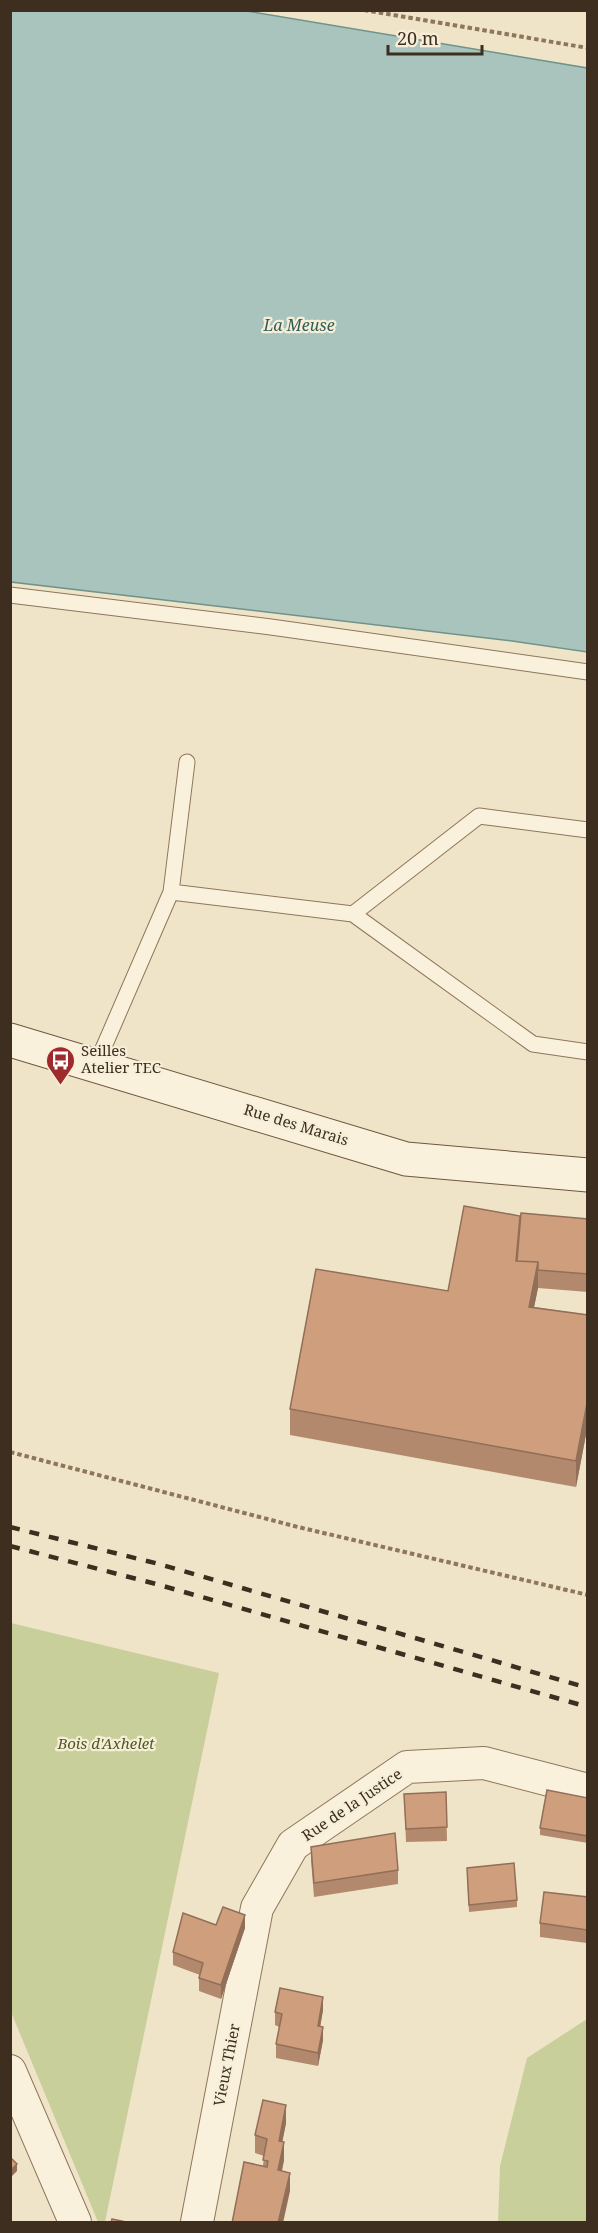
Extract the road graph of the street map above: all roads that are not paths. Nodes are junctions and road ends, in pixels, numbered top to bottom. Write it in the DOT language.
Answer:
graph roads {
  1 [pos="10,595"];
  2 [pos="588,672"];
  3 [pos="187,762"];
  4 [pos="588,830"];
  5 [pos="171,892"];
  6 [pos="353,914"];
  7 [pos="10,1040"];
  8 [pos="588,1052"];
  9 [pos="96,1065"];
  10 [pos="588,1175"];
  11 [pos="588,1790"];
  12 [pos="257,1908"];
  13 [pos="10,2071"];
  14 [pos="75,2223"];
  15 [pos="197,2223"];
  1 -- 2 [label="lane"];
  3 -- 5 [label="lane"];
  4 -- 6 [label="lane"];
  5 -- 6 [label="lane"];
  5 -- 9 [label="lane"];
  6 -- 8 [label="lane"];
  7 -- 9 [label="main road, Rue des Marais"];
  9 -- 10 [label="main road, Rue des Marais"];
  11 -- 12 [label="street, Rue de la Justice"];
  12 -- 15 [label="street, Vieux Thier"];
  13 -- 14 [label="street"];
}
